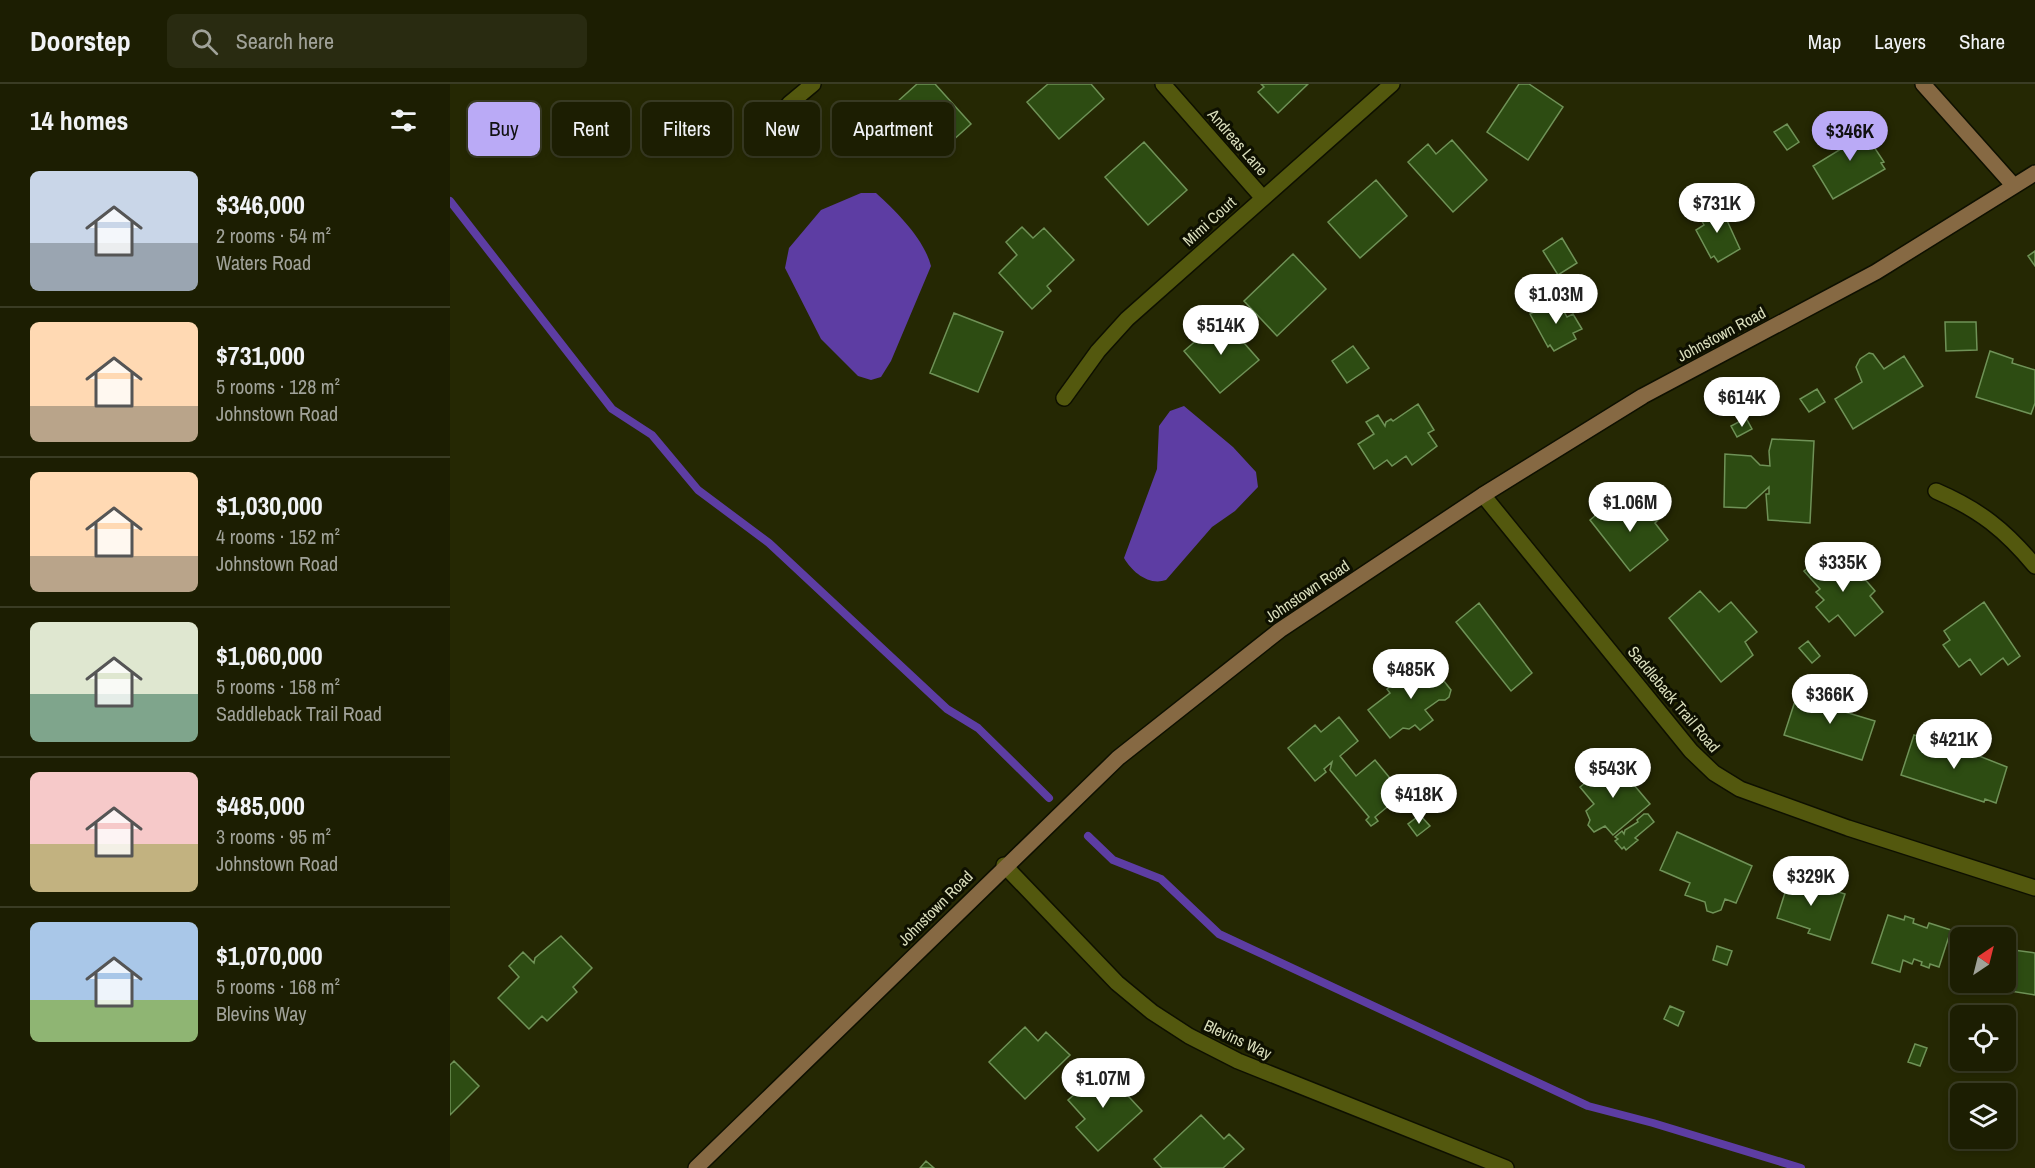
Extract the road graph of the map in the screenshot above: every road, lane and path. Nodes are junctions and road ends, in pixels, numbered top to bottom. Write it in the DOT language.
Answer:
graph roads {
  1 [pos="813,84"];
  2 [pos="1162,84"];
  3 [pos="1392,84"];
  4 [pos="1923,84"];
  5 [pos="791,102"];
  6 [pos="2035,173"];
  7 [pos="2013,185"];
  8 [pos="1262,197"];
  9 [pos="1064,398"];
  10 [pos="1936,491"];
  11 [pos="1483,495"];
  12 [pos="2035,566"];
  13 [pos="1004,865"];
  14 [pos="2035,888"];
  15 [pos="696,1168"];
  16 [pos="1506,1168"];
  1 -- 5 [label="street"];
  2 -- 8 [label="street, Andreas Lane"];
  3 -- 8 [label="street, Mimi Court"];
  4 -- 7 [label="main road"];
  6 -- 7 [label="main road, Johnstown Road"];
  7 -- 11 [label="main road, Johnstown Road"];
  8 -- 9 [label="street, Mimi Court"];
  10 -- 12 [label="street"];
  11 -- 13 [label="main road, Johnstown Road"];
  11 -- 14 [label="street, Saddleback Trail Road"];
  13 -- 15 [label="main road, Johnstown Road"];
  13 -- 16 [label="street, Blevins Way"];
}
